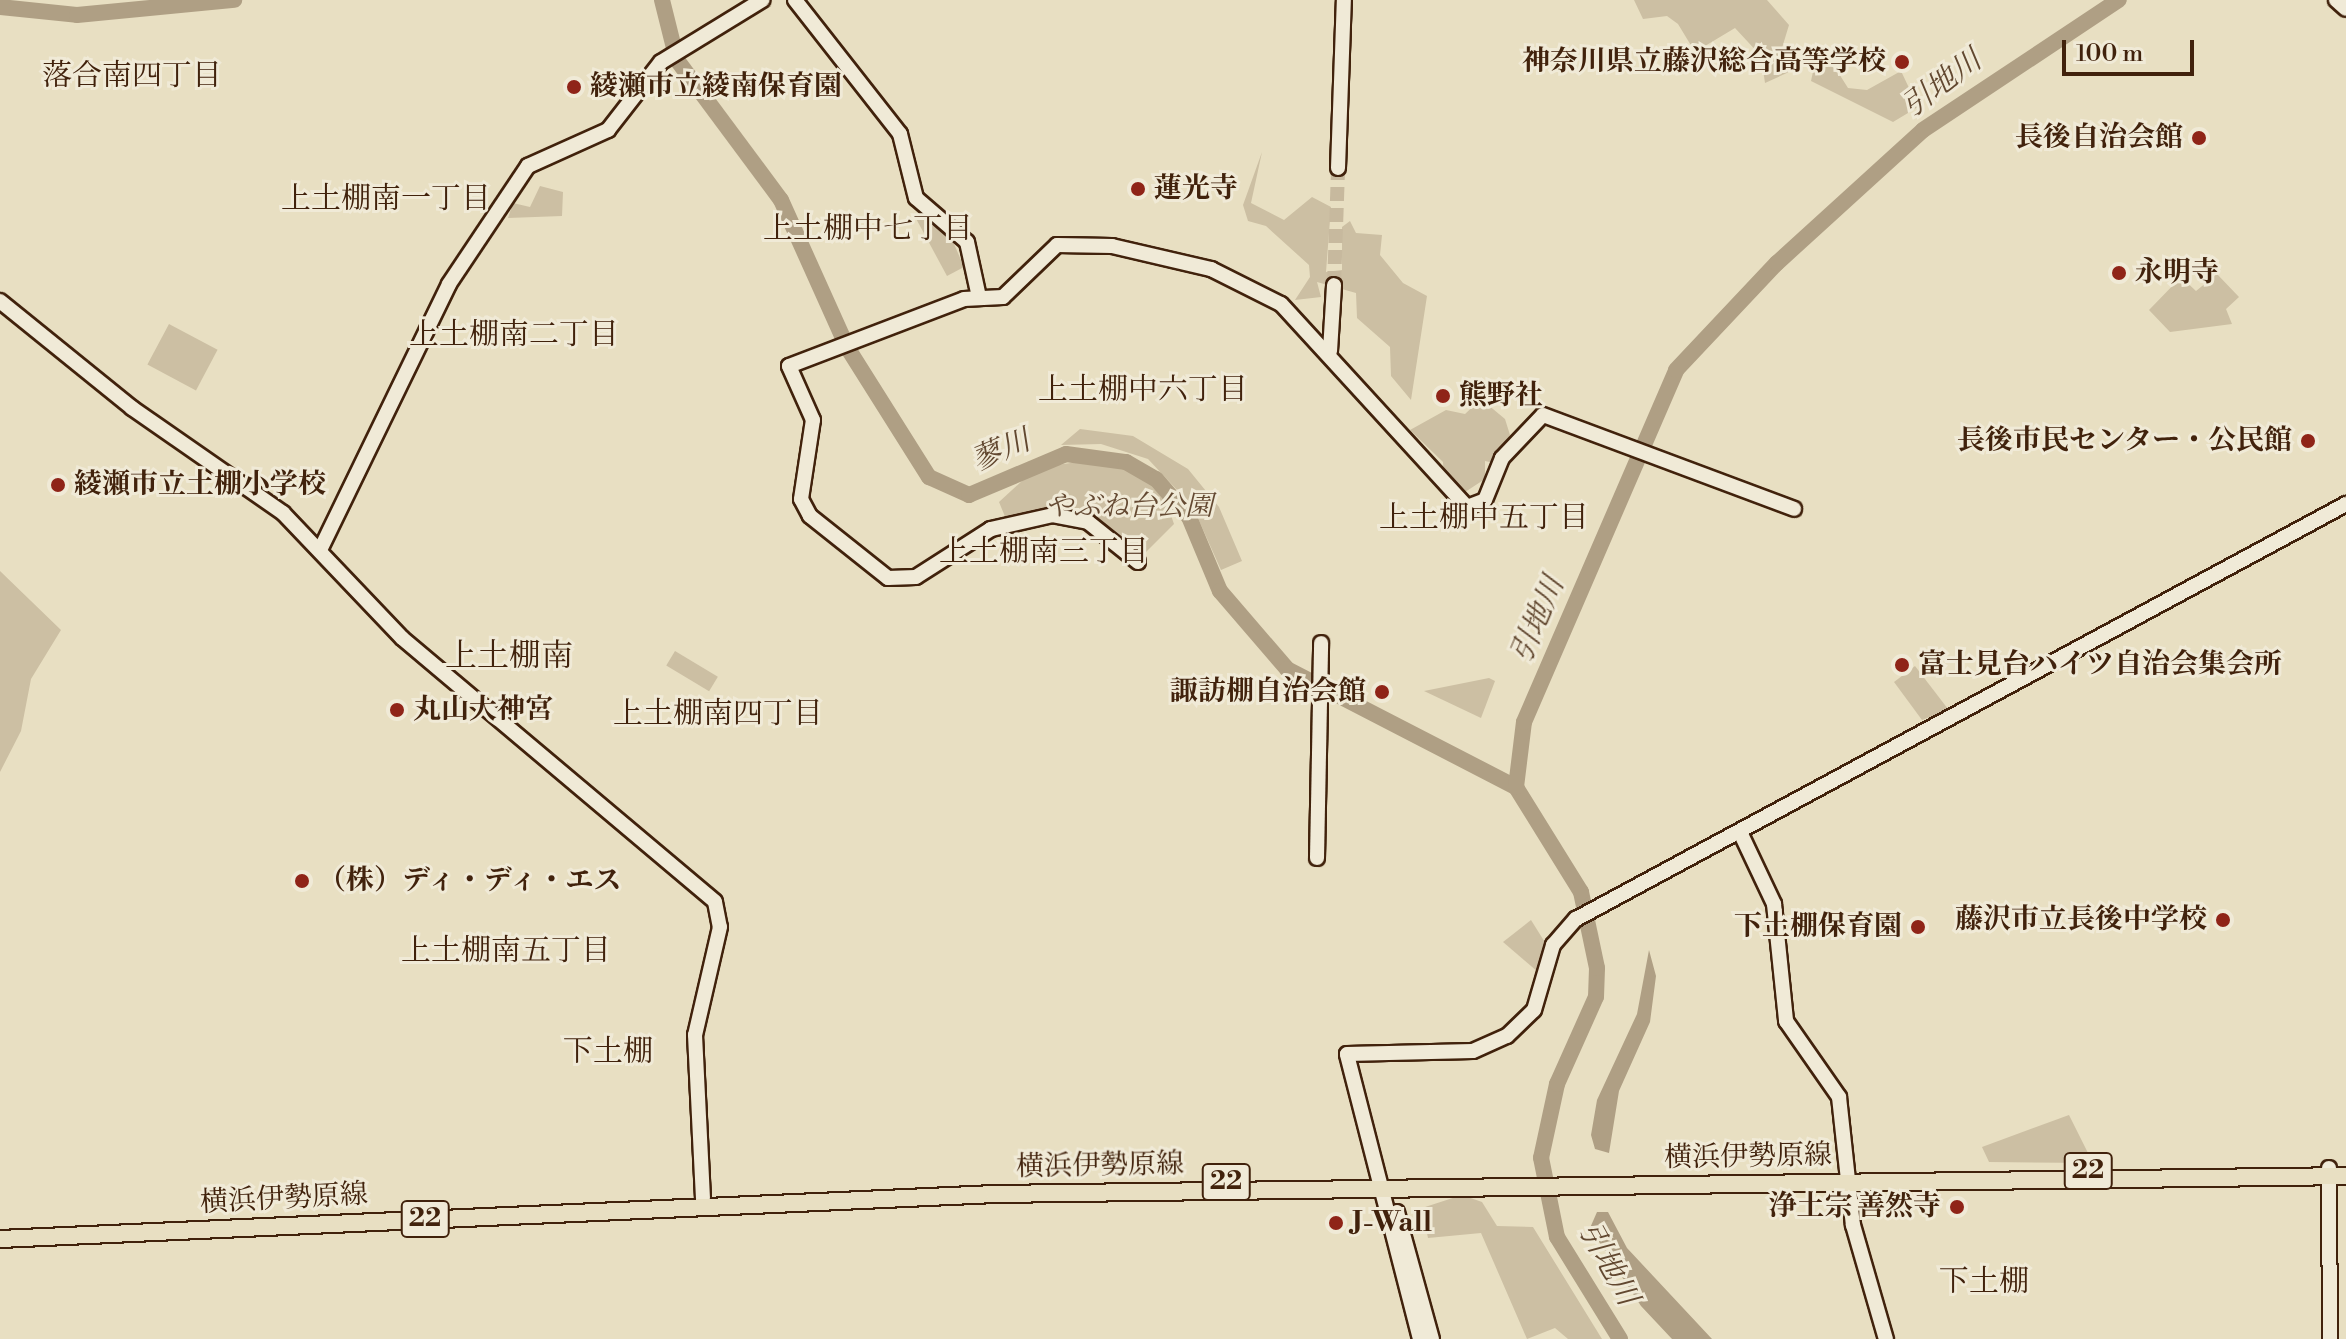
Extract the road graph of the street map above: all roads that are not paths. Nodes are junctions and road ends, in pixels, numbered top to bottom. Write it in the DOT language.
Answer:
graph roads {
  1 [pos="762,0"];
  2 [pos="795,0"];
  3 [pos="1344,0"];
  4 [pos="2336,0"];
  5 [pos="2346,9"];
  6 [pos="1338,168"];
  7 [pos="1334,285"];
  8 [pos="979,297"];
  9 [pos="0,301"];
  10 [pos="1330,351"];
  11 [pos="2346,504"];
  12 [pos="1794,509"];
  13 [pos="321,548"];
  14 [pos="1138,562"];
  15 [pos="1321,643"];
  16 [pos="1740,832"];
  17 [pos="1317,858"];
  18 [pos="2337,1172"];
  19 [pos="1847,1178"];
  20 [pos="1382,1180"];
  21 [pos="703,1198"];
  22 [pos="0,1229"];
  23 [pos="0,1239"];
  24 [pos="1420,1339"];
  25 [pos="1432,1339"];
  26 [pos="1886,1339"];
  27 [pos="2330,1339"];
  1 -- 13 [label="street"];
  2 -- 8 [label="street"];
  3 -- 6 [label="street"];
  4 -- 5 [label="street"];
  7 -- 10 [label="street"];
  8 -- 10 [label="street"];
  8 -- 14 [label="street"];
  9 -- 13 [label="street"];
  10 -- 12 [label="street"];
  11 -- 16 [label="street"];
  13 -- 21 [label="street"];
  15 -- 17 [label="street"];
  16 -- 19 [label="street"];
  16 -- 20 [label="street"];
  18 -- 19 [label="main road, 横浜伊勢原線 / 22"];
  18 -- 27 [label="street"];
  19 -- 20 [label="main road, 横浜伊勢原線 / 22"];
  19 -- 26 [label="street"];
  20 -- 21 [label="main road, 横浜伊勢原線 / 22"];
  20 -- 23 [label="main road, 横浜伊勢原線 / 22"];
  20 -- 24 [label="street"];
  20 -- 25 [label="street"];
  21 -- 22 [label="main road, 横浜伊勢原線 / 22"];
}
